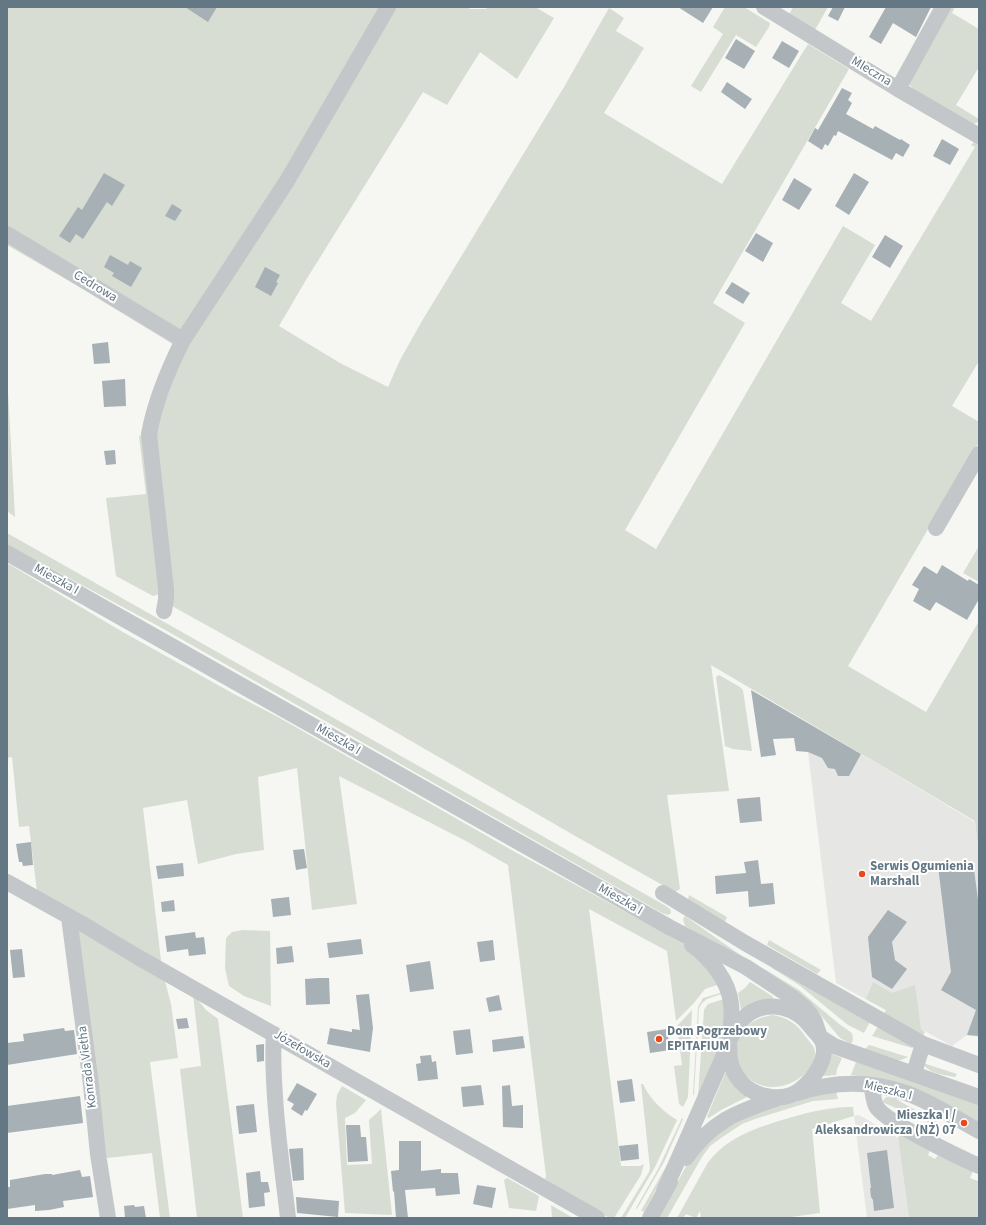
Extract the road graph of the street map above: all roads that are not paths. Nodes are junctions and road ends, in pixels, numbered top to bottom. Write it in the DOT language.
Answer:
graph roads {
  1 [pos="388,7"];
  2 [pos="764,7"];
  3 [pos="943,7"];
  4 [pos="898,89"];
  5 [pos="979,136"];
  6 [pos="7,234"];
  7 [pos="183,340"];
  8 [pos="979,454"];
  9 [pos="936,528"];
  10 [pos="7,553"];
  11 [pos="164,611"];
  12 [pos="7,882"];
  13 [pos="663,893"];
  14 [pos="681,904"];
  15 [pos="69,917"];
  16 [pos="669,927"];
  17 [pos="274,1034"];
  18 [pos="820,1037"];
  19 [pos="729,1043"];
  20 [pos="923,1044"];
  21 [pos="979,1064"];
  22 [pos="914,1073"];
  23 [pos="871,1085"];
  24 [pos="786,1096"];
  25 [pos="979,1097"];
  26 [pos="979,1131"];
  27 [pos="979,1166"];
  28 [pos="664,1191"];
  29 [pos="108,1218"];
  30 [pos="288,1218"];
  31 [pos="597,1218"];
  32 [pos="650,1218"];
  1 -- 7 [label="street"];
  2 -- 4 [label="street, Mleczna"];
  3 -- 4 [label="street"];
  4 -- 5 [label="street, Mleczna"];
  6 -- 7 [label="street, Cedrowa"];
  7 -- 11 [label="street"];
  8 -- 9 [label="street"];
  10 -- 16 [label="street, Mieszka I"];
  12 -- 15 [label="street, Józefowska"];
  13 -- 14 [label="street"];
  14 -- 16 [label="street"];
  14 -- 20 [label="street"];
  15 -- 17 [label="street, Józefowska"];
  15 -- 29 [label="street, Konrada Vietha"];
  16 -- 18 [label="street"];
  16 -- 19 [label="street"];
  17 -- 30 [label="street"];
  17 -- 31 [label="street, Józefowska"];
  18 -- 19 [label="street"];
  18 -- 22 [label="street, Mieszka I"];
  18 -- 24 [label="street"];
  19 -- 24 [label="street"];
  19 -- 28 [label="street"];
  20 -- 21 [label="street"];
  20 -- 22 [label="street"];
  22 -- 25 [label="street, Mieszka I"];
  23 -- 24 [label="street, Mieszka I"];
  23 -- 26 [label="street, Mieszka I"];
  23 -- 27 [label="street"];
  24 -- 28 [label="street, Mieszka I"];
  28 -- 32 [label="street"];
}
